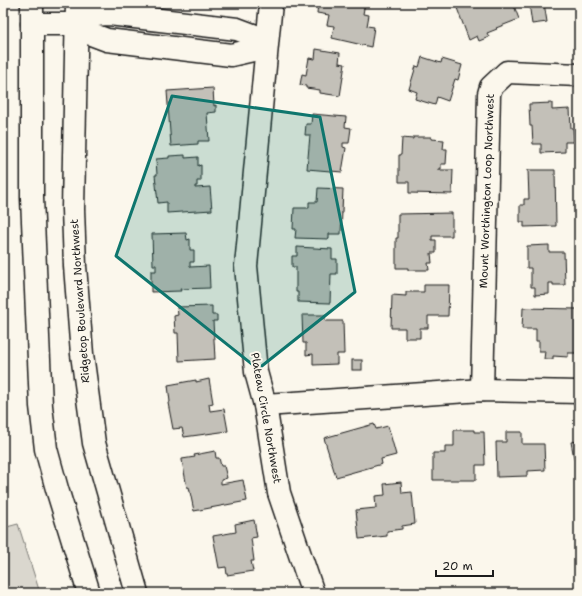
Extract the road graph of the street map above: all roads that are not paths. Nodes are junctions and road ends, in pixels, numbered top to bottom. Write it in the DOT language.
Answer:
graph roads {
  1 [pos="271,3"];
  2 [pos="32,13"];
  3 [pos="76,13"];
  4 [pos="266,47"];
  5 [pos="579,75"];
  6 [pos="482,390"];
  7 [pos="579,392"];
  8 [pos="265,405"];
  9 [pos="88,593"];
  10 [pos="137,593"];
  11 [pos="313,593"];
  1 -- 4 [label="street, Plateau Circle Northwest"];
  2 -- 3 [label="street"];
  2 -- 9 [label="street"];
  3 -- 4 [label="street"];
  3 -- 10 [label="street, Ridgetop Boulevard Northwest"];
  4 -- 8 [label="street, Plateau Circle Northwest"];
  5 -- 6 [label="street, Mount Worthington Loop Northwest"];
  6 -- 7 [label="street"];
  6 -- 8 [label="street"];
  8 -- 11 [label="street, Plateau Circle Northwest"];
}
